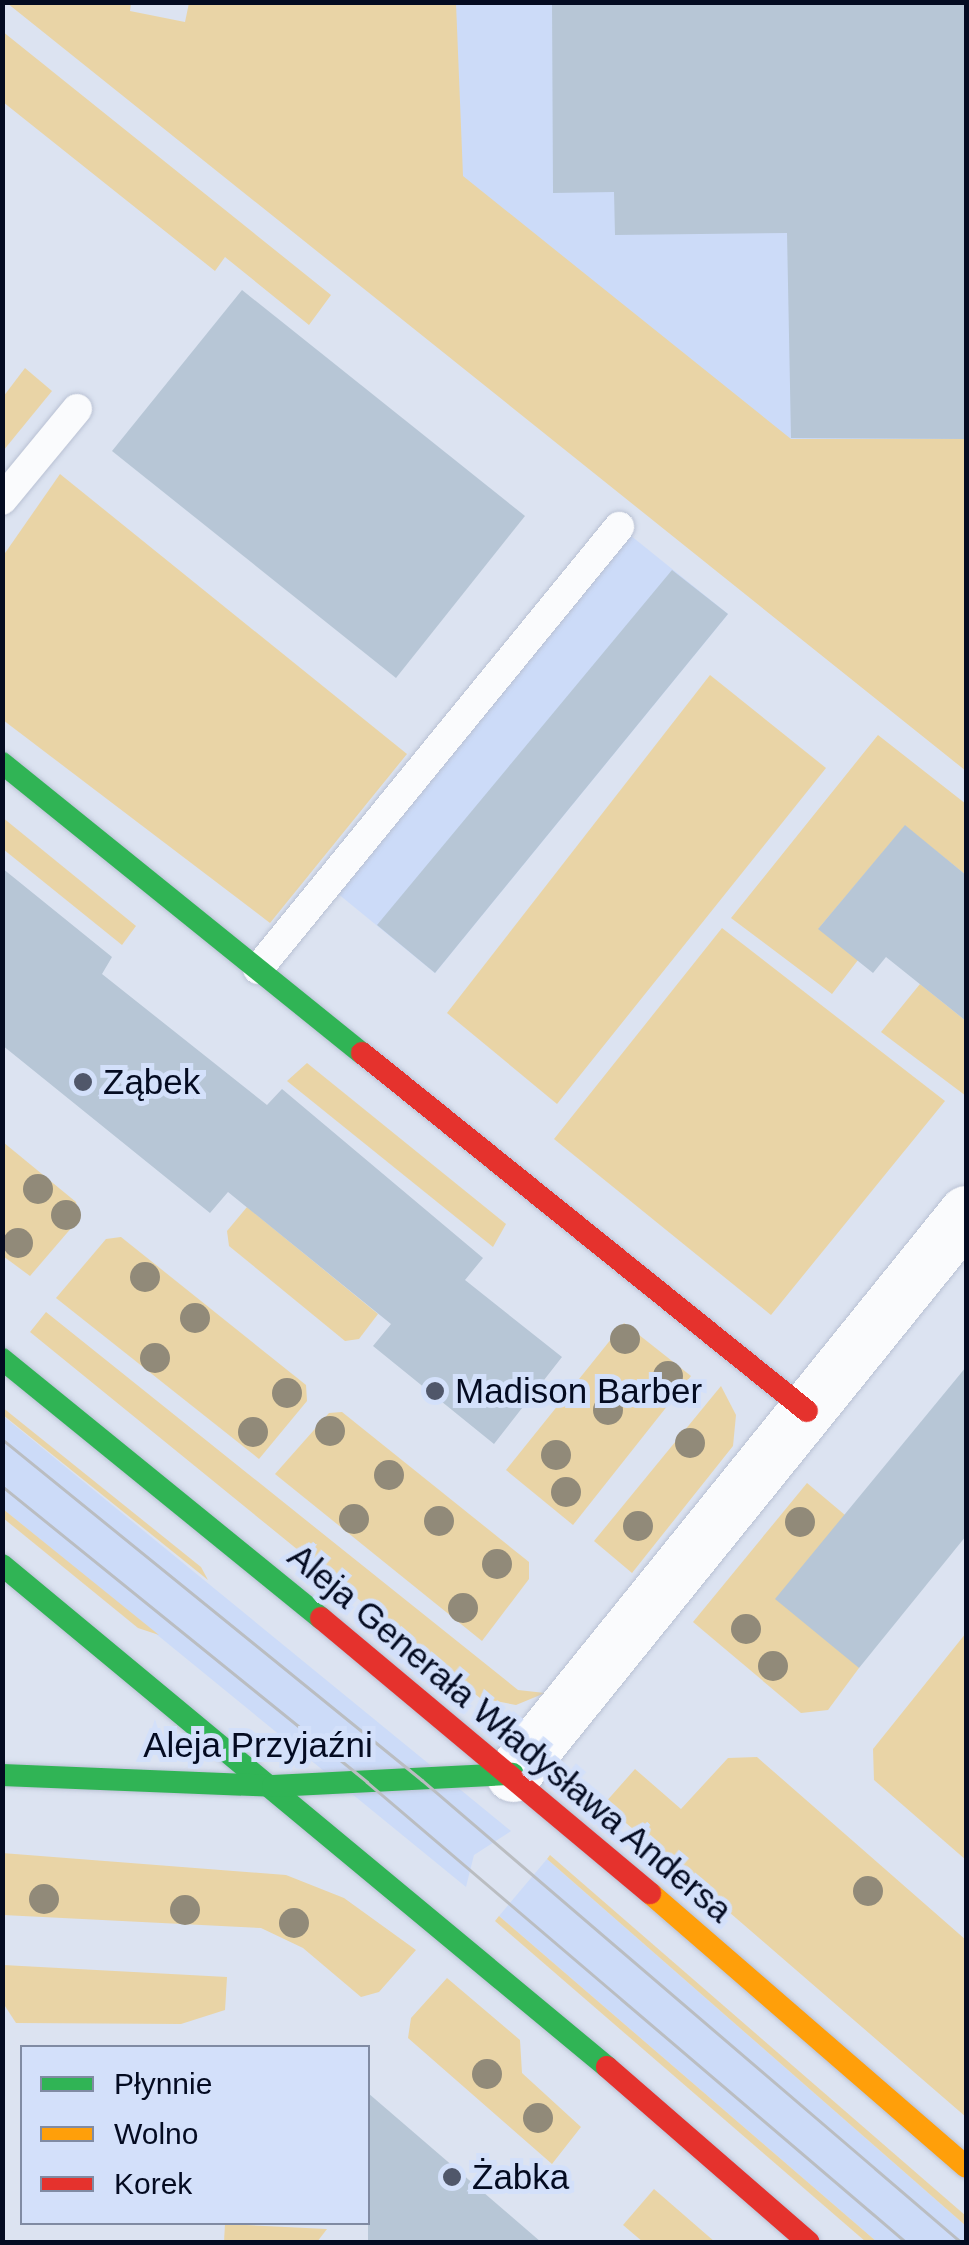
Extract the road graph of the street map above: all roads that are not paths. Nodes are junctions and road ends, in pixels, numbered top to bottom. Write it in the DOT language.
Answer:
graph roads {
  1 [pos="77,409"];
  2 [pos="2,500"];
  3 [pos="619,526"];
  4 [pos="2,763"];
  5 [pos="258,969"];
  6 [pos="966,1212"];
  7 [pos="2,1359"];
  8 [pos="807,1411"];
  9 [pos="2,1565"];
  10 [pos="512,1774"];
  11 [pos="2,1775"];
  12 [pos="273,1786"];
  13 [pos="966,2167"];
  14 [pos="808,2242"];
  1 -- 2 [label="lane"];
  3 -- 5 [label="lane"];
  4 -- 5 [label="main road"];
  5 -- 8 [label="main road"];
  6 -- 8 [label="street"];
  7 -- 10 [label="main road, Aleja Generała Władysława Andersa"];
  8 -- 10 [label="street"];
  9 -- 12 [label="main road"];
  10 -- 12 [label="main road, Aleja Przyjaźni"];
  10 -- 13 [label="main road, Aleja Generała Władysława Andersa"];
  11 -- 12 [label="main road, Aleja Przyjaźni"];
  12 -- 14 [label="main road"];
}
